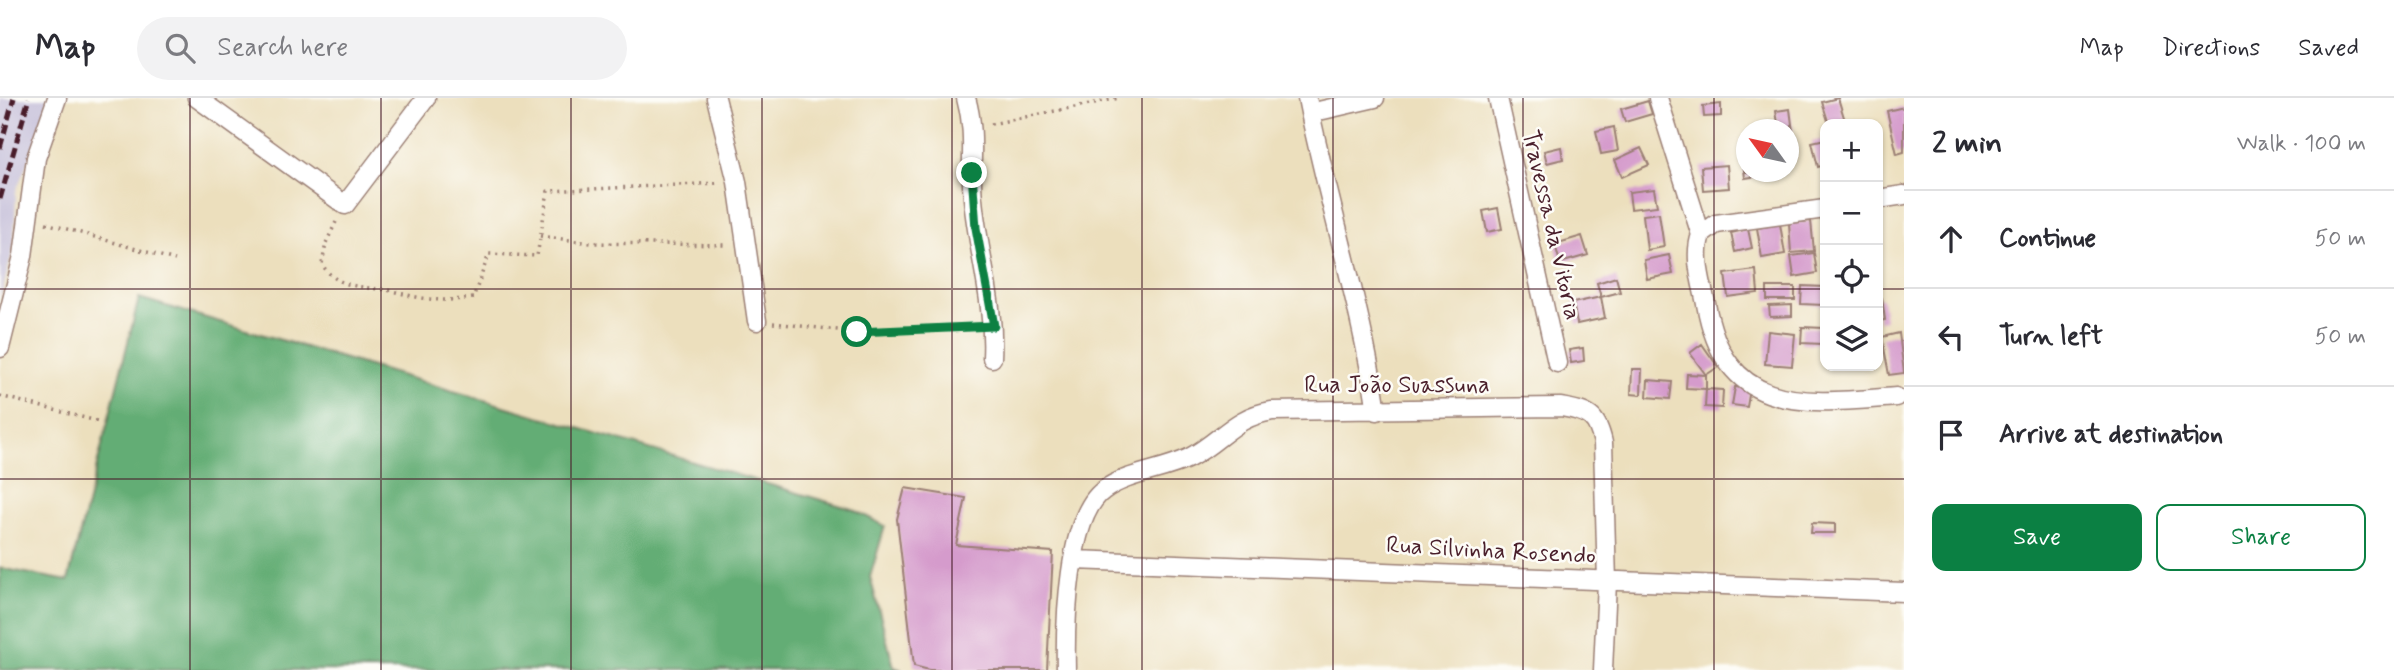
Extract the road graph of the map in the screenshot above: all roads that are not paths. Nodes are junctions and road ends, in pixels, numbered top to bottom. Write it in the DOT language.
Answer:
graph roads {
  1 [pos="57,98"];
  2 [pos="197,98"];
  3 [pos="426,98"];
  4 [pos="716,98"];
  5 [pos="966,98"];
  6 [pos="1375,98"];
  7 [pos="1498,98"];
  8 [pos="1658,98"];
  9 [pos="1309,106"];
  10 [pos="1904,195"];
  11 [pos="1883,198"];
  12 [pos="1820,210"];
  13 [pos="1701,235"];
  14 [pos="757,321"];
  15 [pos="0,348"];
  16 [pos="992,358"];
  17 [pos="1557,363"];
  18 [pos="1896,397"];
  19 [pos="1377,411"];
  20 [pos="1075,560"];
  21 [pos="1606,582"];
  22 [pos="1904,592"];
  23 [pos="1066,670"];
  24 [pos="1603,670"];
  1 -- 15 [label="street"];
  2 -- 3 [label="street"];
  4 -- 14 [label="street"];
  5 -- 16 [label="street"];
  6 -- 9 [label="street"];
  7 -- 17 [label="street, Travessa da Vitoria"];
  8 -- 13 [label="street"];
  9 -- 19 [label="street"];
  10 -- 11 [label="street"];
  12 -- 13 [label="street"];
  13 -- 18 [label="street"];
  19 -- 20 [label="street, Rua João Suassuna"];
  19 -- 21 [label="street, Rua João Suassuna"];
  20 -- 21 [label="street, Rua Silvinha Rosendo"];
  20 -- 23 [label="street, Rua João Suassuna"];
  21 -- 22 [label="street, Rua Silvinha Rosendo"];
  21 -- 24 [label="street, Rua João Suassuna"];
}
